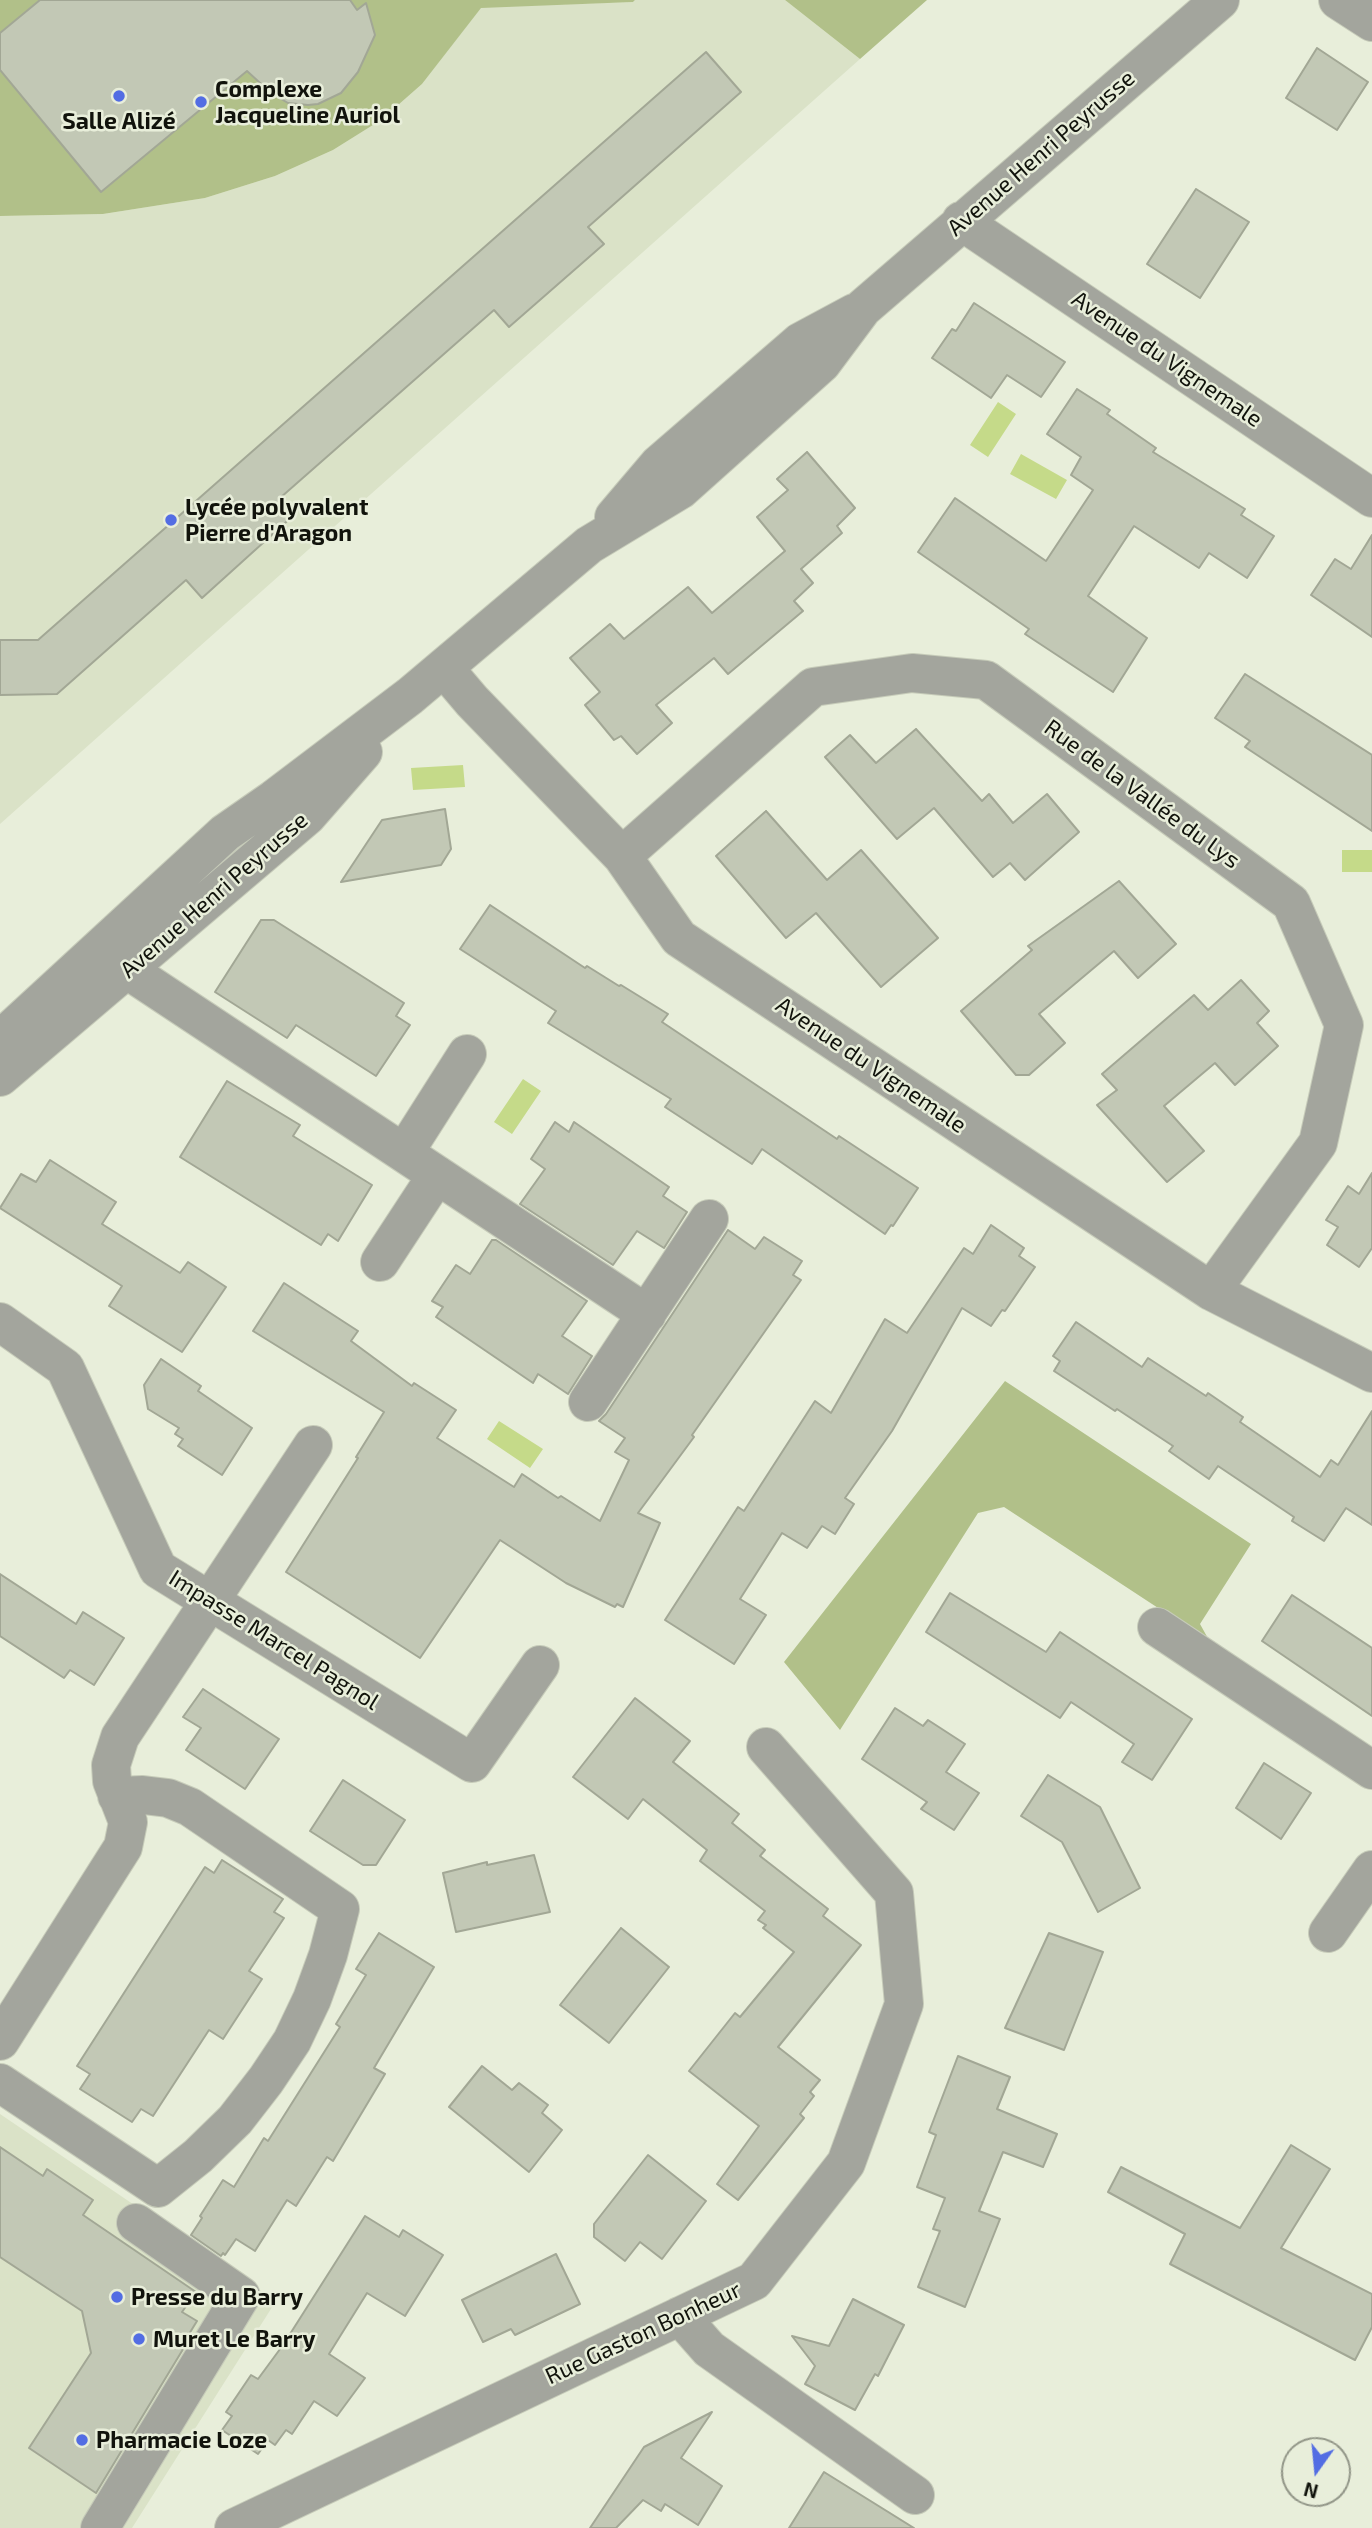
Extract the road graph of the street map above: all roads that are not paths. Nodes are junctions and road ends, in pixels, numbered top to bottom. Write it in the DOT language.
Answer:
graph roads {
  1 [pos="1220,0"];
  2 [pos="1338,0"];
  3 [pos="1372,22"];
  4 [pos="961,221"];
  5 [pos="1372,498"];
  6 [pos="444,668"];
  7 [pos="410,696"];
  8 [pos="622,856"];
  9 [pos="126,970"];
  10 [pos="0,1040"];
  11 [pos="467,1054"];
  12 [pos="0,1077"];
  13 [pos="404,1153"];
  14 [pos="437,1175"];
  15 [pos="709,1219"];
  16 [pos="380,1262"];
  17 [pos="1211,1291"];
  18 [pos="647,1314"];
  19 [pos="0,1322"];
  20 [pos="1372,1373"];
  21 [pos="588,1402"];
  22 [pos="313,1445"];
  23 [pos="210,1601"];
  24 [pos="1157,1627"];
  25 [pos="540,1665"];
  26 [pos="766,1747"];
  27 [pos="1372,1770"];
  28 [pos="117,1796"];
  29 [pos="1372,1870"];
  30 [pos="1328,1933"];
  31 [pos="0,2041"];
  32 [pos="0,2083"];
  33 [pos="136,2223"];
  34 [pos="680,2316"];
  35 [pos="915,2495"];
  36 [pos="100,2528"];
  37 [pos="234,2528"];
  1 -- 4 [label="street, Avenue Henri Peyrusse"];
  2 -- 3 [label="street"];
  4 -- 5 [label="street, Avenue du Vignemale"];
  4 -- 6 [label="street, Avenue Henri Peyrusse"];
  6 -- 7 [label="street, Avenue Henri Peyrusse"];
  6 -- 8 [label="street, Avenue du Vignemale"];
  7 -- 9 [label="street, Avenue Henri Peyrusse"];
  7 -- 10 [label="street, Avenue Henri Peyrusse"];
  8 -- 17 [label="street, Avenue du Vignemale"];
  8 -- 17 [label="street, Rue de la Vallée du Lys"];
  9 -- 12 [label="street, Avenue Henri Peyrusse"];
  9 -- 13 [label="street"];
  11 -- 13 [label="street"];
  13 -- 14 [label="street"];
  14 -- 16 [label="street"];
  14 -- 18 [label="street"];
  15 -- 18 [label="street"];
  17 -- 20 [label="street, Avenue du Vignemale"];
  18 -- 21 [label="street"];
  19 -- 23 [label="street, Impasse Marcel Pagnol"];
  22 -- 23 [label="street"];
  23 -- 25 [label="street, Impasse Marcel Pagnol"];
  23 -- 28 [label="street"];
  24 -- 27 [label="street"];
  26 -- 34 [label="street, Rue Gaston Bonheur"];
  28 -- 31 [label="street"];
  28 -- 32 [label="street"];
  29 -- 30 [label="street"];
  33 -- 36 [label="street"];
  34 -- 35 [label="street"];
  34 -- 37 [label="street, Rue Gaston Bonheur"];
}
